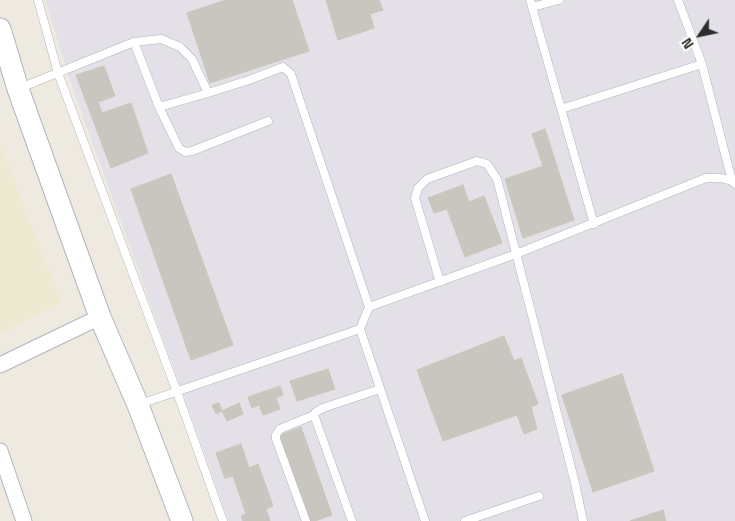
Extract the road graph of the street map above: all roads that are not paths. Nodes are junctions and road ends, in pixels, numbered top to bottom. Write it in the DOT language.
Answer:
graph roads {
  1 [pos="38,0"];
  2 [pos="559,0"];
  3 [pos="678,0"];
  4 [pos="531,3"];
  5 [pos="0,29"];
  6 [pos="134,42"];
  7 [pos="702,64"];
  8 [pos="58,73"];
  9 [pos="18,89"];
  10 [pos="208,93"];
  11 [pos="159,107"];
  12 [pos="561,109"];
  13 [pos="268,121"];
  14 [pos="734,182"];
  15 [pos="594,224"];
  16 [pos="516,254"];
  17 [pos="440,282"];
  18 [pos="369,307"];
  19 [pos="100,317"];
  20 [pos="360,329"];
  21 [pos="0,365"];
  22 [pos="380,388"];
  23 [pos="177,392"];
  24 [pos="138,405"];
  25 [pos="314,415"];
  26 [pos="0,451"];
  27 [pos="539,496"];
  28 [pos="24,521"];
  29 [pos="182,521"];
  30 [pos="222,521"];
  31 [pos="306,521"];
  32 [pos="352,521"];
  33 [pos="425,521"];
  34 [pos="465,521"];
  35 [pos="583,521"];
  1 -- 8 [label="lane"];
  2 -- 4 [label="lane"];
  3 -- 7 [label="lane"];
  4 -- 12 [label="lane"];
  5 -- 9 [label="main road"];
  6 -- 8 [label="lane"];
  6 -- 10 [label="lane"];
  6 -- 11 [label="lane"];
  7 -- 12 [label="lane"];
  7 -- 14 [label="lane"];
  8 -- 9 [label="lane"];
  8 -- 23 [label="lane"];
  9 -- 19 [label="main road"];
  10 -- 11 [label="lane"];
  10 -- 18 [label="lane"];
  11 -- 13 [label="lane"];
  12 -- 15 [label="lane"];
  14 -- 15 [label="lane"];
  15 -- 16 [label="lane"];
  16 -- 17 [label="lane"];
  16 -- 17 [label="lane"];
  16 -- 35 [label="lane"];
  17 -- 18 [label="lane"];
  18 -- 20 [label="lane"];
  19 -- 21 [label="street"];
  19 -- 24 [label="main road"];
  20 -- 22 [label="lane"];
  20 -- 23 [label="lane"];
  22 -- 25 [label="lane"];
  22 -- 33 [label="lane"];
  23 -- 24 [label="lane"];
  23 -- 30 [label="lane"];
  24 -- 29 [label="main road"];
  25 -- 31 [label="lane"];
  25 -- 32 [label="lane"];
  26 -- 28 [label="street"];
  27 -- 34 [label="lane"];
}
